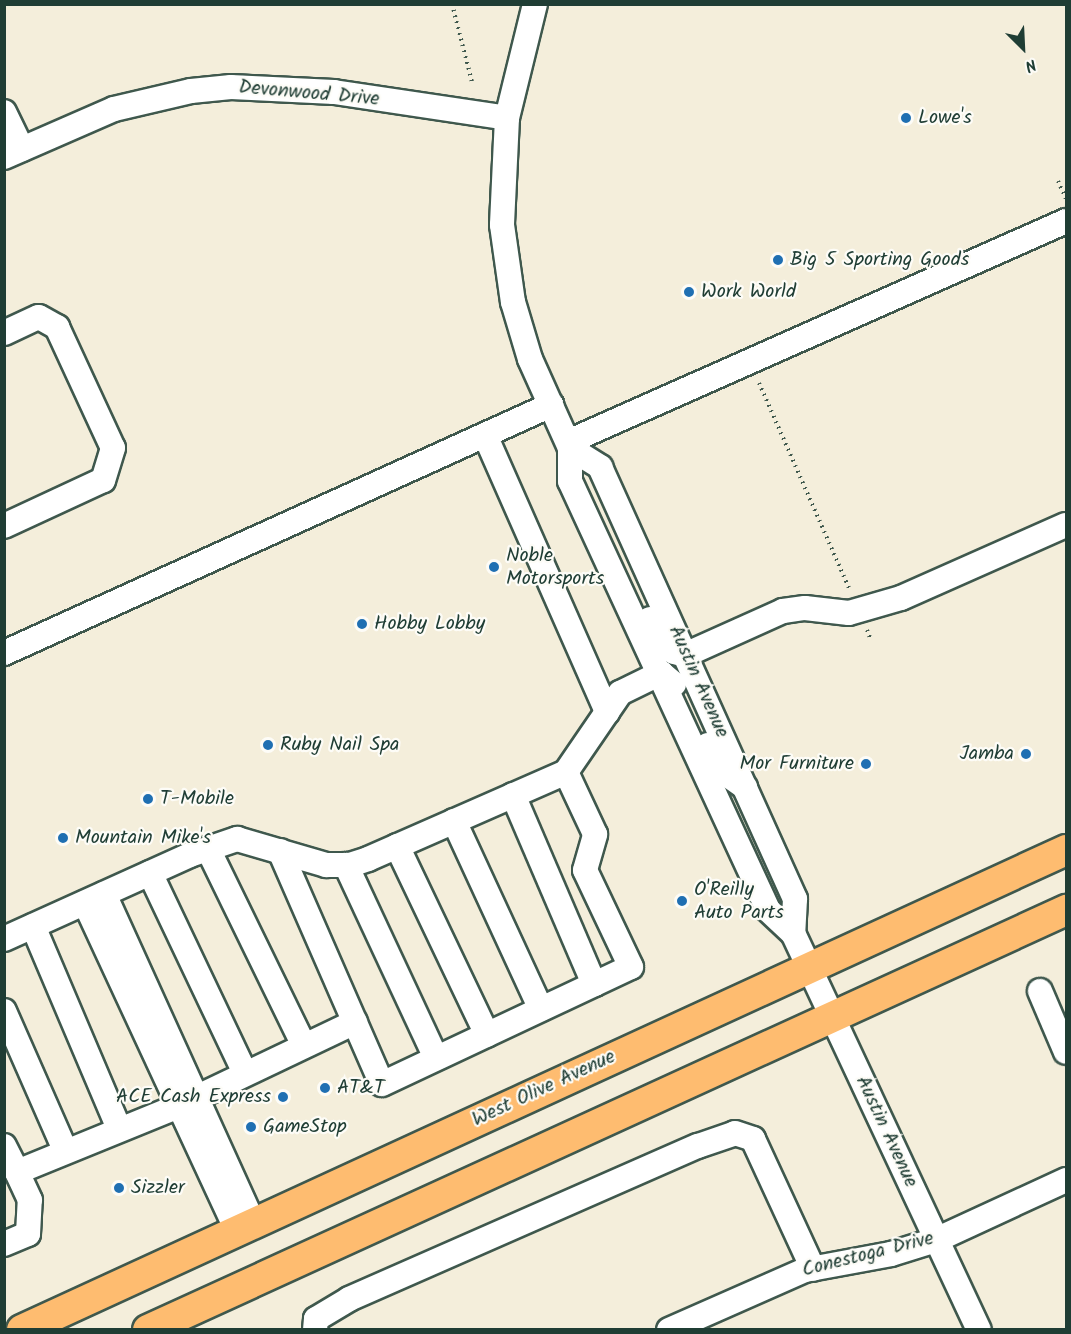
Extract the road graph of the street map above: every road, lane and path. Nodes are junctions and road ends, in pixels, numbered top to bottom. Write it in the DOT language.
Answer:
graph roads {
  1 [pos="452,4"];
  2 [pos="535,4"];
  3 [pos="471,82"];
  4 [pos="4,112"];
  5 [pos="507,118"];
  6 [pos="13,153"];
  7 [pos="1058,181"];
  8 [pos="1066,200"];
  9 [pos="1066,220"];
  10 [pos="4,333"];
  11 [pos="749,362"];
  12 [pos="551,405"];
  13 [pos="485,435"];
  14 [pos="569,445"];
  15 [pos="1066,525"];
  16 [pos="4,526"];
  17 [pos="604,552"];
  18 [pos="859,611"];
  19 [pos="872,640"];
  20 [pos="4,653"];
  21 [pos="685,655"];
  22 [pos="662,673"];
  23 [pos="606,712"];
  24 [pos="566,772"];
  25 [pos="745,787"];
  26 [pos="513,795"];
  27 [pos="454,821"];
  28 [pos="397,846"];
  29 [pos="208,849"];
  30 [pos="1066,850"];
  31 [pos="280,851"];
  32 [pos="346,865"];
  33 [pos="150,873"];
  34 [pos="94,898"];
  35 [pos="1066,910"];
  36 [pos="33,926"];
  37 [pos="793,933"];
  38 [pos="4,939"];
  39 [pos="808,967"];
  40 [pos="594,984"];
  41 [pos="1040,991"];
  42 [pos="541,1009"];
  43 [pos="4,1011"];
  44 [pos="833,1017"];
  45 [pos="355,1022"];
  46 [pos="487,1035"];
  47 [pos="304,1046"];
  48 [pos="1066,1052"];
  49 [pos="436,1058"];
  50 [pos="245,1074"];
  51 [pos="187,1101"];
  52 [pos="119,1129"];
  53 [pos="4,1146"];
  54 [pos="65,1150"];
  55 [pos="17,1172"];
  56 [pos="1066,1180"];
  57 [pos="245,1227"];
  58 [pos="936,1240"];
  59 [pos="4,1244"];
  60 [pos="813,1269"];
  61 [pos="22,1329"];
  62 [pos="148,1329"];
  63 [pos="315,1329"];
  64 [pos="669,1329"];
  65 [pos="979,1329"];
  1 -- 3 [label="path"];
  2 -- 5 [label="street"];
  4 -- 6 [label="street"];
  5 -- 6 [label="street, Devonwood Drive"];
  5 -- 12 [label="street, Austin Avenue"];
  7 -- 8 [label="path"];
  9 -- 11 [label="street"];
  10 -- 16 [label="street"];
  11 -- 14 [label="street"];
  11 -- 18 [label="path"];
  12 -- 13 [label="street"];
  12 -- 14 [label="street, Austin Avenue"];
  13 -- 20 [label="street"];
  13 -- 23 [label="street"];
  14 -- 17 [label="street, Austin Avenue"];
  14 -- 21 [label="street, Austin Avenue"];
  15 -- 18 [label="street"];
  17 -- 21 [label="street"];
  17 -- 22 [label="street, Austin Avenue"];
  18 -- 19 [label="path"];
  18 -- 21 [label="street"];
  21 -- 25 [label="street, Austin Avenue"];
  22 -- 23 [label="street"];
  22 -- 25 [label="street"];
  22 -- 37 [label="street, Austin Avenue"];
  23 -- 24 [label="street"];
  24 -- 26 [label="street"];
  24 -- 40 [label="street"];
  25 -- 37 [label="street, Austin Avenue"];
  26 -- 27 [label="street"];
  26 -- 40 [label="street"];
  27 -- 28 [label="street"];
  27 -- 42 [label="street"];
  28 -- 32 [label="street"];
  28 -- 46 [label="street"];
  29 -- 31 [label="street"];
  29 -- 33 [label="street"];
  29 -- 47 [label="street"];
  30 -- 39 [label="main road, West Olive Avenue"];
  31 -- 32 [label="street"];
  31 -- 45 [label="street"];
  32 -- 49 [label="street"];
  33 -- 34 [label="street"];
  33 -- 50 [label="street"];
  34 -- 36 [label="street"];
  34 -- 51 [label="street"];
  35 -- 44 [label="main road"];
  36 -- 38 [label="street"];
  36 -- 52 [label="street"];
  37 -- 39 [label="street, Austin Avenue"];
  39 -- 44 [label="street, Austin Avenue"];
  39 -- 57 [label="main road, West Olive Avenue"];
  40 -- 42 [label="street"];
  41 -- 48 [label="street"];
  42 -- 46 [label="street"];
  43 -- 54 [label="street"];
  44 -- 58 [label="street, Austin Avenue"];
  44 -- 62 [label="main road"];
  45 -- 47 [label="street"];
  45 -- 49 [label="street"];
  46 -- 49 [label="street"];
  47 -- 50 [label="street"];
  50 -- 51 [label="street"];
  51 -- 52 [label="street"];
  51 -- 57 [label="street"];
  52 -- 54 [label="street"];
  53 -- 55 [label="street"];
  54 -- 55 [label="street"];
  55 -- 59 [label="street"];
  56 -- 58 [label="street, Conestoga Drive"];
  57 -- 61 [label="main road, West Olive Avenue"];
  58 -- 60 [label="street, Conestoga Drive"];
  58 -- 65 [label="street, Austin Avenue"];
  60 -- 63 [label="street"];
  60 -- 64 [label="street, Conestoga Drive"];
}
